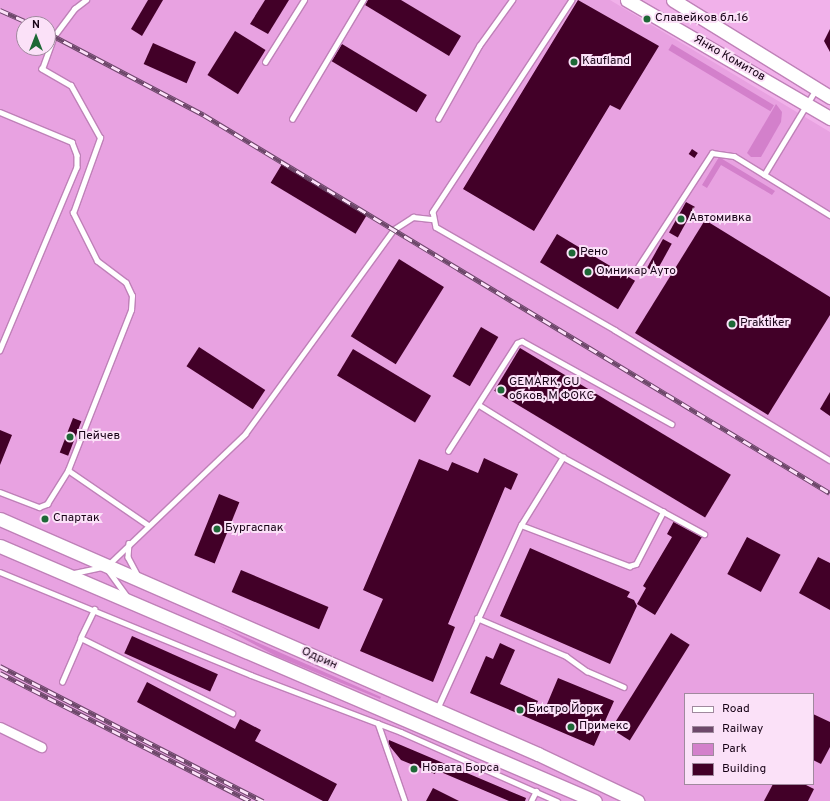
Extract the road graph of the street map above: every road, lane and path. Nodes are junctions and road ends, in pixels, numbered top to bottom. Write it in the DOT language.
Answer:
graph roads {
  1 [pos="304,0"];
  2 [pos="363,0"];
  3 [pos="512,0"];
  4 [pos="572,0"];
  5 [pos="627,0"];
  6 [pos="673,0"];
  7 [pos="84,1"];
  8 [pos="266,62"];
  9 [pos="816,88"];
  10 [pos="830,97"];
  11 [pos="807,104"];
  12 [pos="0,112"];
  13 [pos="830,118"];
  14 [pos="292,119"];
  15 [pos="438,119"];
  16 [pos="764,175"];
  17 [pos="830,215"];
  18 [pos="433,219"];
  19 [pos="638,266"];
  20 [pos="0,350"];
  21 [pos="480,405"];
  22 [pos="672,424"];
  23 [pos="448,451"];
  24 [pos="563,456"];
  25 [pos="830,460"];
  26 [pos="68,470"];
  27 [pos="0,492"];
  28 [pos="663,512"];
  29 [pos="0,519"];
  30 [pos="521,525"];
  31 [pos="148,526"];
  32 [pos="704,534"];
  33 [pos="129,543"];
  34 [pos="0,546"];
  35 [pos="107,566"];
  36 [pos="0,572"];
  37 [pos="65,574"];
  38 [pos="142,580"];
  39 [pos="136,605"];
  40 [pos="95,609"];
  41 [pos="477,618"];
  42 [pos="81,638"];
  43 [pos="62,682"];
  44 [pos="624,687"];
  45 [pos="348,695"];
  46 [pos="437,711"];
  47 [pos="232,713"];
  48 [pos="378,723"];
  49 [pos="0,727"];
  50 [pos="42,746"];
  51 [pos="536,791"];
  52 [pos="405,801"];
  53 [pos="531,801"];
  54 [pos="557,801"];
  55 [pos="595,801"];
  56 [pos="637,801"];
  1 -- 8 [label="lane"];
  2 -- 14 [label="lane"];
  3 -- 15 [label="lane"];
  4 -- 18 [label="lane"];
  5 -- 11 [label="main road, Янко Комитов"];
  6 -- 9 [label="main road, Янко Комитов"];
  7 -- 26 [label="lane"];
  9 -- 10 [label="main road, Янко Комитов"];
  9 -- 11 [label="lane"];
  11 -- 13 [label="main road, Янко Комитов"];
  11 -- 16 [label="lane"];
  12 -- 20 [label="lane"];
  16 -- 17 [label="lane"];
  16 -- 19 [label="lane"];
  18 -- 25 [label="lane"];
  18 -- 31 [label="lane"];
  21 -- 22 [label="lane"];
  21 -- 23 [label="lane"];
  21 -- 24 [label="lane"];
  24 -- 28 [label="lane"];
  24 -- 30 [label="lane"];
  26 -- 27 [label="lane"];
  26 -- 31 [label="lane"];
  28 -- 30 [label="lane"];
  28 -- 32 [label="lane"];
  29 -- 35 [label="main road, Одрин"];
  30 -- 41 [label="lane"];
  31 -- 33 [label="lane"];
  33 -- 35 [label="lane"];
  33 -- 38 [label="lane"];
  34 -- 37 [label="main road, Одрин"];
  35 -- 37 [label="lane"];
  35 -- 38 [label="main road, Одрин"];
  35 -- 39 [label="lane"];
  36 -- 40 [label="lane"];
  37 -- 39 [label="main road, Одрин"];
  38 -- 46 [label="main road, Одрин"];
  39 -- 45 [label="main road, Одрин"];
  40 -- 42 [label="lane"];
  40 -- 48 [label="lane"];
  41 -- 44 [label="lane"];
  41 -- 46 [label="lane"];
  42 -- 43 [label="lane"];
  42 -- 47 [label="lane"];
  45 -- 46 [label="main road"];
  45 -- 55 [label="main road, Одрин"];
  46 -- 56 [label="main road, Одрин"];
  48 -- 51 [label="lane"];
  48 -- 52 [label="lane"];
  49 -- 50 [label="street"];
  51 -- 53 [label="lane"];
  51 -- 54 [label="lane"];
}
